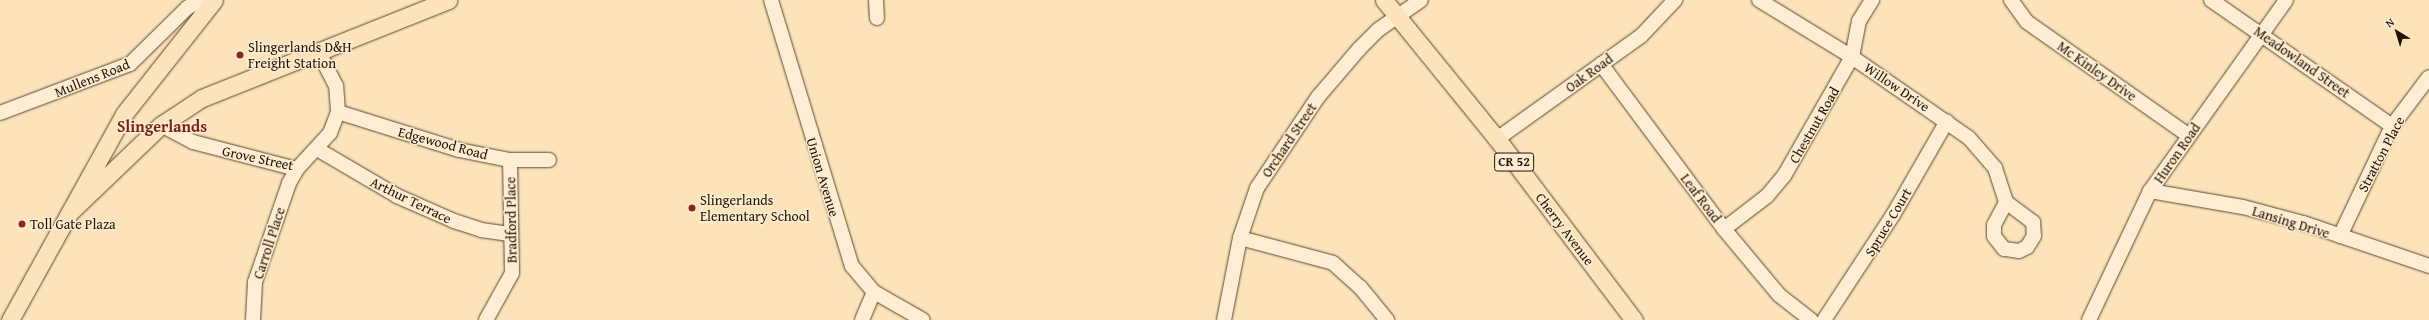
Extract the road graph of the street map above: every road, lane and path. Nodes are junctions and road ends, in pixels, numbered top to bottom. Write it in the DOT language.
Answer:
graph roads {
  1 [pos="448,0"];
  2 [pos="771,0"];
  3 [pos="876,0"];
  4 [pos="1420,0"];
  5 [pos="1675,0"];
  6 [pos="1759,0"];
  7 [pos="1872,0"];
  8 [pos="2011,0"];
  9 [pos="2211,0"];
  10 [pos="2286,0"];
  11 [pos="212,2"];
  12 [pos="1386,6"];
  13 [pos="877,18"];
  14 [pos="2261,32"];
  15 [pos="318,51"];
  16 [pos="1852,57"];
  17 [pos="1601,64"];
  18 [pos="2429,77"];
  19 [pos="338,112"];
  20 [pos="0,113"];
  21 [pos="1947,121"];
  22 [pos="161,125"];
  23 [pos="2392,126"];
  24 [pos="2189,136"];
  25 [pos="1498,139"];
  26 [pos="317,149"];
  27 [pos="510,160"];
  28 [pos="549,160"];
  29 [pos="297,169"];
  30 [pos="2150,191"];
  31 [pos="2006,202"];
  32 [pos="70,212"];
  33 [pos="1724,229"];
  34 [pos="510,234"];
  35 [pos="2340,236"];
  36 [pos="1240,238"];
  37 [pos="2429,266"];
  38 [pos="874,292"];
  39 [pos="10,320"];
  40 [pos="253,320"];
  41 [pos="486,320"];
  42 [pos="862,320"];
  43 [pos="923,320"];
  44 [pos="1224,320"];
  45 [pos="1387,320"];
  46 [pos="1634,320"];
  47 [pos="1811,320"];
  48 [pos="1824,320"];
  49 [pos="2089,320"];
  1 -- 15 [label="main road"];
  2 -- 38 [label="street, Union Avenue"];
  3 -- 13 [label="street"];
  4 -- 12 [label="street, Orchard Street"];
  5 -- 17 [label="street, Oak Road"];
  6 -- 16 [label="street, Willow Drive"];
  7 -- 16 [label="street, Chestnut Road"];
  8 -- 24 [label="street, Mc Kinley Drive"];
  9 -- 14 [label="street, Meadowland Street"];
  10 -- 14 [label="street, Huron Road"];
  11 -- 20 [label="street, Mullens Road"];
  11 -- 32 [label="main road"];
  12 -- 25 [label="main road, Cherry Avenue / CR 52"];
  12 -- 36 [label="street, Orchard Street"];
  14 -- 23 [label="street, Meadowland Street"];
  14 -- 24 [label="street, Huron Road"];
  15 -- 19 [label="street, Grove Street"];
  15 -- 22 [label="main road"];
  16 -- 21 [label="street, Willow Drive"];
  16 -- 33 [label="street, Chestnut Road"];
  17 -- 25 [label="street, Oak Road"];
  17 -- 33 [label="street, Leaf Road"];
  18 -- 23 [label="street, Stratton Place"];
  19 -- 26 [label="street, Grove Street"];
  19 -- 27 [label="street, Edgewood Road"];
  21 -- 31 [label="street, Willow Drive"];
  21 -- 48 [label="street, Spruce Court"];
  22 -- 29 [label="street, Grove Street"];
  22 -- 32 [label="main road"];
  23 -- 35 [label="street, Stratton Place"];
  24 -- 30 [label="street, Huron Road"];
  25 -- 46 [label="main road, Cherry Avenue / CR 52"];
  26 -- 29 [label="street, Grove Street"];
  26 -- 34 [label="street, Arthur Terrace"];
  27 -- 28 [label="street, Edgewood Road"];
  27 -- 34 [label="street, Bradford Place"];
  29 -- 40 [label="street, Carroll Place"];
  30 -- 35 [label="street, Lansing Drive"];
  30 -- 49 [label="street, Huron Road"];
  32 -- 39 [label="main road"];
  33 -- 47 [label="street, Leaf Road"];
  34 -- 41 [label="street, Bradford Place"];
  35 -- 37 [label="street, Lansing Drive"];
  36 -- 44 [label="street, Orchard Street"];
  36 -- 45 [label="street"];
  38 -- 42 [label="street"];
  38 -- 43 [label="street, Union Avenue"];
}
